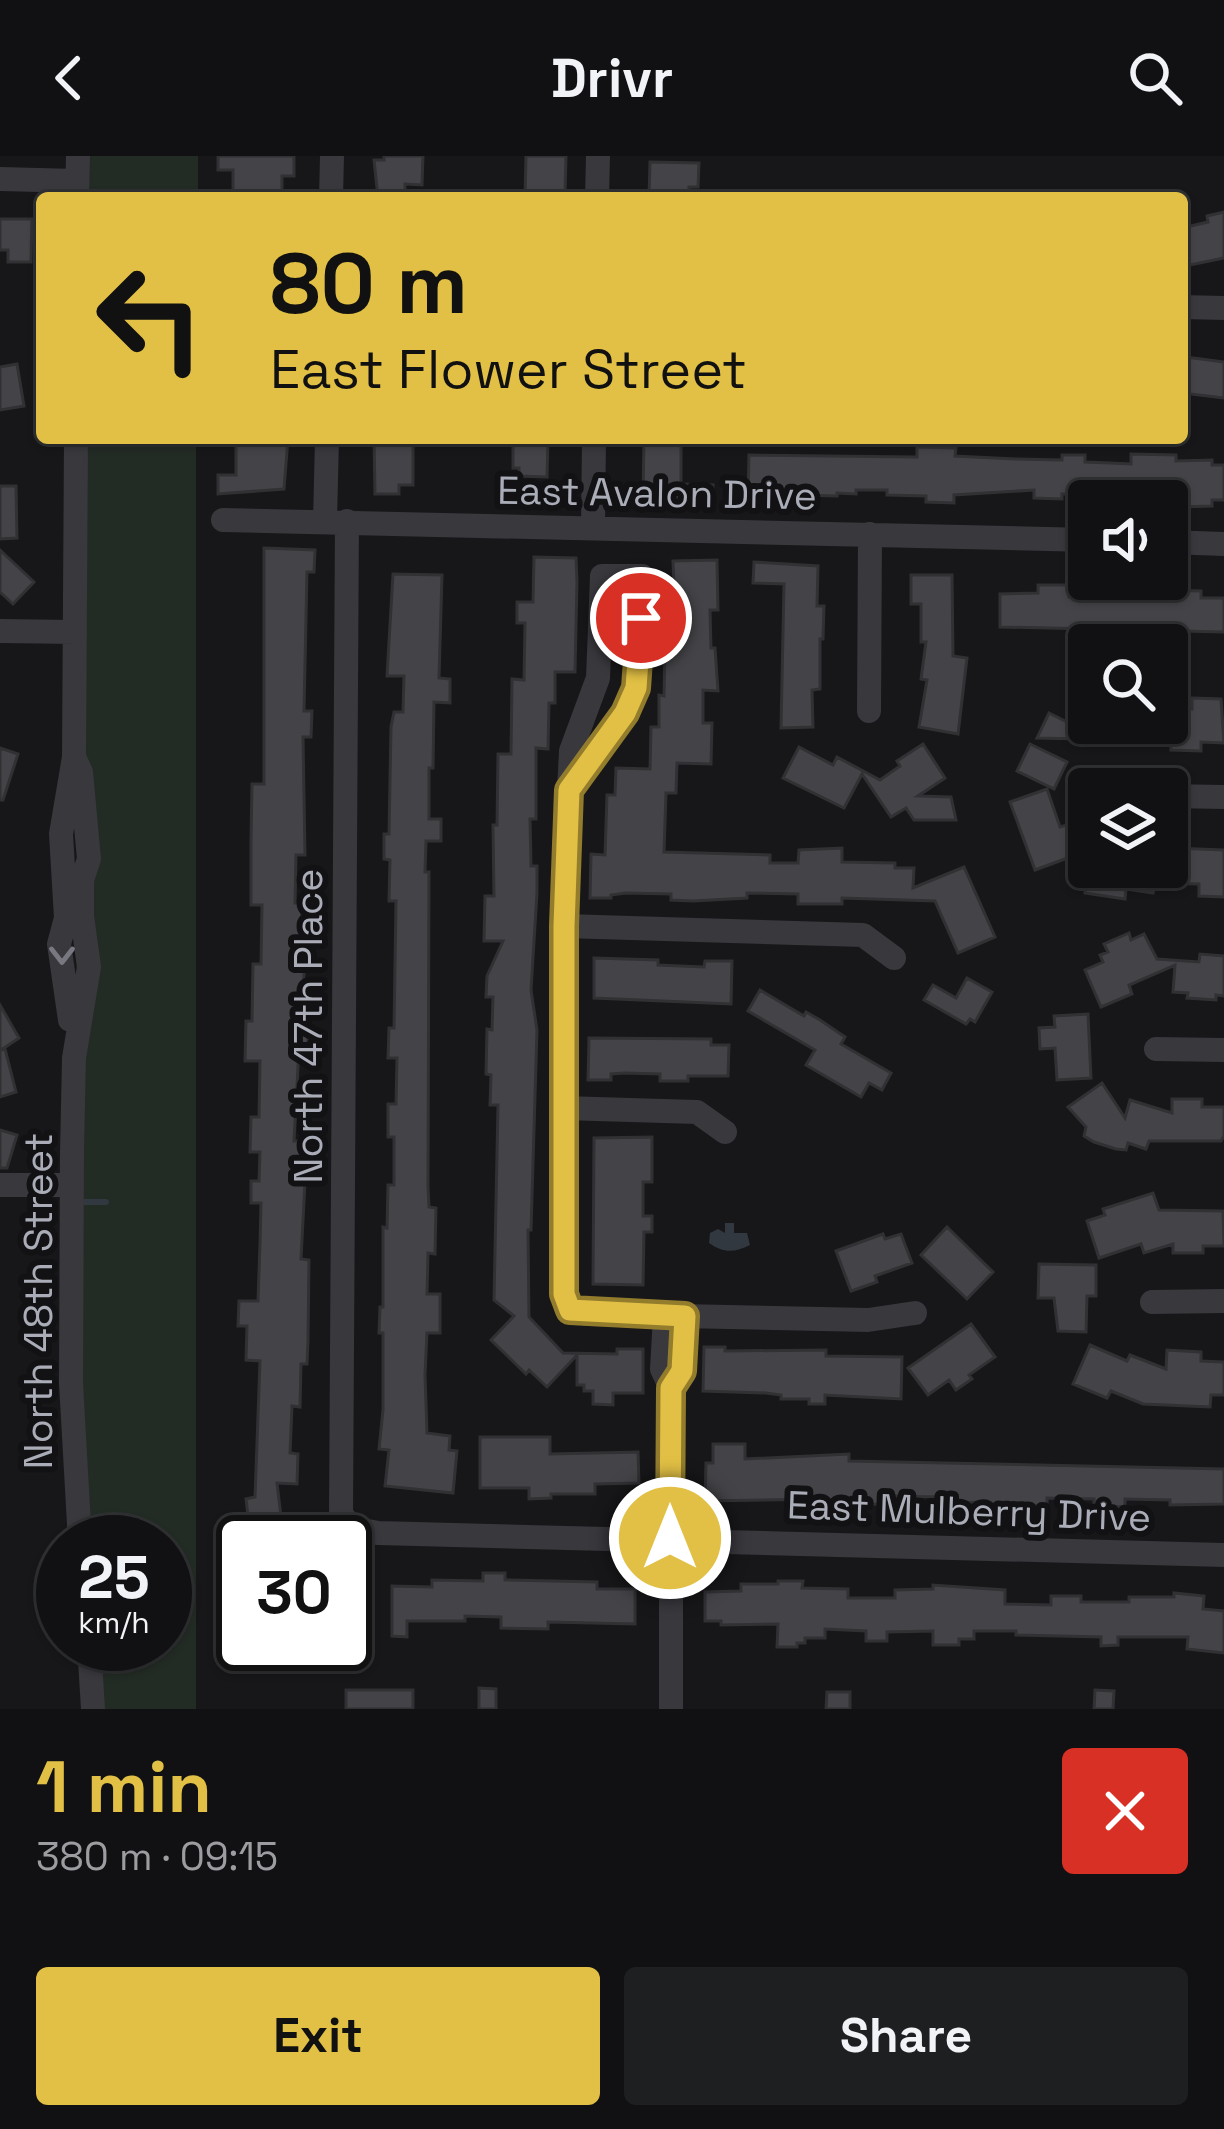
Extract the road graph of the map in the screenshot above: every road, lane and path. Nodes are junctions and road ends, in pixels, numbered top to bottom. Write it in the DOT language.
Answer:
graph roads {
  1 [pos="332,156"];
  2 [pos="598,156"];
  3 [pos="77,178"];
  4 [pos="0,179"];
  5 [pos="331,192"];
  6 [pos="597,192"];
  7 [pos="1188,307"];
  8 [pos="1224,308"];
  9 [pos="76,444"];
  10 [pos="328,444"];
  11 [pos="594,444"];
  12 [pos="223,520"];
  13 [pos="336,521"];
  14 [pos="592,528"];
  15 [pos="869,534"];
  16 [pos="1068,539"];
  17 [pos="1188,543"];
  18 [pos="1224,544"];
  19 [pos="0,632"];
  20 [pos="75,632"];
  21 [pos="869,711"];
  22 [pos="569,790"];
  23 [pos="1188,796"];
  24 [pos="1224,797"];
  25 [pos="564,926"];
  26 [pos="894,958"];
  27 [pos="1156,1049"];
  28 [pos="1224,1050"];
  29 [pos="563,1108"];
  30 [pos="725,1132"];
  31 [pos="0,1185"];
  32 [pos="72,1185"];
  33 [pos="1224,1301"];
  34 [pos="1152,1302"];
  35 [pos="915,1313"];
  36 [pos="675,1316"];
  37 [pos="78,1515"];
  38 [pos="342,1515"];
  39 [pos="372,1533"];
  40 [pos="670,1538"];
  41 [pos="1224,1556"];
  42 [pos="91,1671"];
  43 [pos="93,1709"];
  44 [pos="670,1709"];
  1 -- 5 [label="street"];
  2 -- 6 [label="street"];
  3 -- 4 [label="street"];
  7 -- 8 [label="street"];
  9 -- 20 [label="street, North 48th Street"];
  10 -- 13 [label="street, North 47th Place"];
  11 -- 14 [label="street"];
  12 -- 13 [label="street, East Avalon Drive"];
  13 -- 14 [label="street, East Avalon Drive"];
  13 -- 38 [label="street, North 47th Place"];
  14 -- 15 [label="street, East Avalon Drive"];
  15 -- 16 [label="street, East Avalon Drive"];
  15 -- 21 [label="street"];
  17 -- 18 [label="street"];
  19 -- 20 [label="street"];
  20 -- 32 [label="street, North 48th Street"];
  22 -- 22 [label="street"];
  22 -- 25 [label="street"];
  23 -- 24 [label="street"];
  25 -- 26 [label="street"];
  25 -- 29 [label="street"];
  27 -- 28 [label="street"];
  29 -- 30 [label="street"];
  29 -- 36 [label="street"];
  31 -- 32 [label="street"];
  32 -- 37 [label="street, North 48th Street"];
  33 -- 34 [label="street"];
  35 -- 36 [label="street"];
  36 -- 40 [label="street"];
  39 -- 40 [label="street, East Mulberry Drive"];
  40 -- 41 [label="street, East Mulberry Drive"];
  40 -- 44 [label="street"];
  42 -- 43 [label="street"];
}
